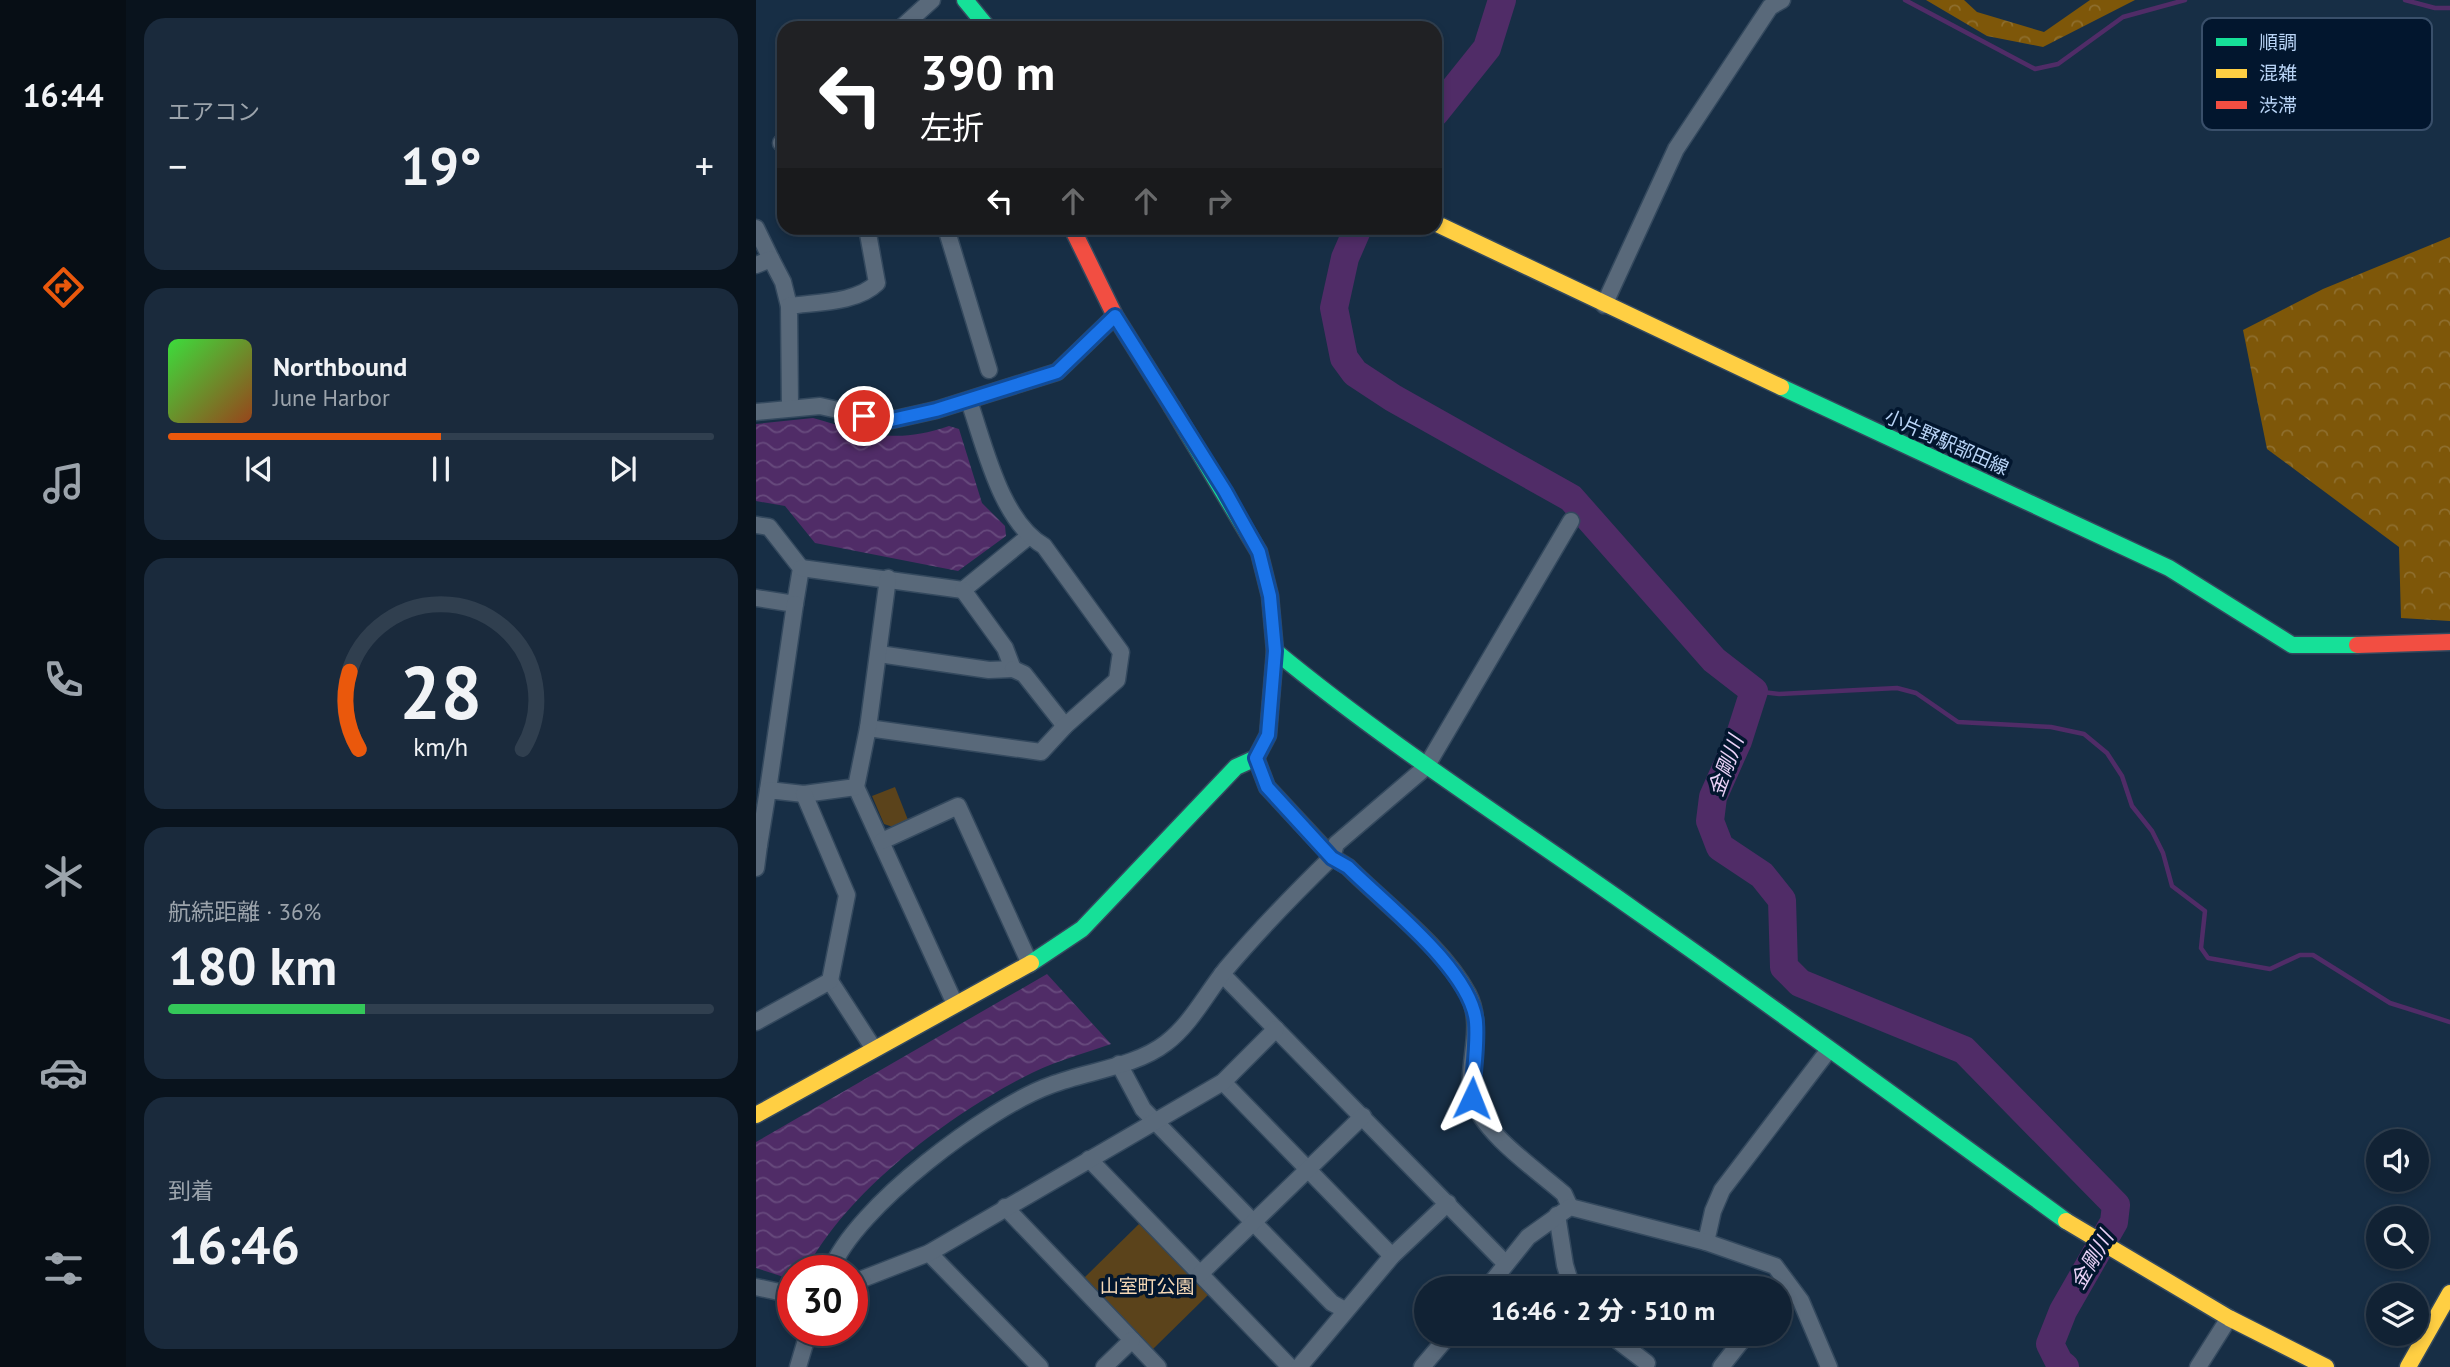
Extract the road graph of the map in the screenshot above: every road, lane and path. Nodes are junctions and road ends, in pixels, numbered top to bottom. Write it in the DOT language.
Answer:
graph roads {
  1 [pos="932,0"];
  2 [pos="965,0"];
  3 [pos="1783,0"];
  4 [pos="909,21"];
  5 [pos="982,21"];
  6 [pos="1442,226"];
  7 [pos="756,228"];
  8 [pos="868,235"];
  9 [pos="948,235"];
  10 [pos="1075,235"];
  11 [pos="764,262"];
  12 [pos="1604,305"];
  13 [pos="789,306"];
  14 [pos="1115,316"];
  15 [pos="989,370"];
  16 [pos="970,401"];
  17 [pos="790,407"];
  18 [pos="756,412"];
  19 [pos="1571,522"];
  20 [pos="756,525"];
  21 [pos="1028,537"];
  22 [pos="801,568"];
  23 [pos="888,579"];
  24 [pos="963,590"];
  25 [pos="756,598"];
  26 [pos="795,604"];
  27 [pos="2450,642"];
  28 [pos="1275,651"];
  29 [pos="880,654"];
  30 [pos="1013,669"];
  31 [pos="1065,726"];
  32 [pos="868,728"];
  33 [pos="1256,758"];
  34 [pos="1426,766"];
  35 [pos="856,787"];
  36 [pos="768,790"];
  37 [pos="804,794"];
  38 [pos="882,841"];
  39 [pos="758,844"];
  40 [pos="1332,858"];
  41 [pos="756,868"];
  42 [pos="1030,964"];
  43 [pos="1222,974"];
  44 [pos="830,981"];
  45 [pos="955,1004"];
  46 [pos="756,1023"];
  47 [pos="1276,1029"];
  48 [pos="874,1049"];
  49 [pos="1828,1051"];
  50 [pos="1119,1064"];
  51 [pos="1223,1082"];
  52 [pos="756,1115"];
  53 [pos="1363,1116"];
  54 [pos="1155,1121"];
  55 [pos="1089,1159"];
  56 [pos="1308,1171"];
  57 [pos="1448,1203"];
  58 [pos="1005,1207"];
  59 [pos="1563,1211"];
  60 [pos="1256,1222"];
  61 [pos="1706,1242"];
  62 [pos="929,1253"];
  63 [pos="840,1255"];
  64 [pos="1392,1256"];
  65 [pos="1506,1264"];
  66 [pos="1200,1274"];
  67 [pos="1496,1276"];
  68 [pos="1568,1276"];
  69 [pos="1779,1276"];
  70 [pos="868,1277"];
  71 [pos="756,1287"];
  72 [pos="777,1292"];
  73 [pos="2450,1293"];
  74 [pos="1792,1295"];
  75 [pos="1345,1310"];
  76 [pos="2229,1318"];
  77 [pos="1132,1340"];
  78 [pos="804,1346"];
  79 [pos="1440,1346"];
  80 [pos="1624,1346"];
  81 [pos="1738,1346"];
  82 [pos="1650,1366"];
  83 [pos="798,1367"];
  84 [pos="1040,1367"];
  85 [pos="1104,1367"];
  86 [pos="1158,1367"];
  87 [pos="1290,1367"];
  88 [pos="1299,1367"];
  89 [pos="1422,1367"];
  90 [pos="1721,1367"];
  91 [pos="1829,1367"];
  92 [pos="2198,1367"];
  93 [pos="2326,1367"];
  94 [pos="2408,1367"];
  1 -- 4 [label="street"];
  2 -- 5 [label="street"];
  3 -- 12 [label="street"];
  6 -- 12 [label="street, 小片野駅部田線"];
  7 -- 11 [label="street"];
  8 -- 13 [label="street"];
  9 -- 15 [label="street"];
  10 -- 14 [label="street"];
  11 -- 13 [label="street"];
  12 -- 27 [label="street, 小片野駅部田線"];
  13 -- 17 [label="street"];
  14 -- 16 [label="street"];
  14 -- 28 [label="street"];
  16 -- 17 [label="street"];
  16 -- 21 [label="street"];
  17 -- 18 [label="street"];
  19 -- 34 [label="street"];
  20 -- 22 [label="street"];
  21 -- 24 [label="street"];
  21 -- 31 [label="street"];
  22 -- 23 [label="street"];
  22 -- 26 [label="street"];
  23 -- 24 [label="street"];
  23 -- 29 [label="street"];
  24 -- 30 [label="street"];
  25 -- 26 [label="street"];
  26 -- 36 [label="street"];
  28 -- 33 [label="street"];
  28 -- 34 [label="street"];
  29 -- 30 [label="street"];
  29 -- 32 [label="street"];
  30 -- 31 [label="street"];
  31 -- 32 [label="street"];
  32 -- 35 [label="street"];
  33 -- 40 [label="street"];
  33 -- 42 [label="street"];
  34 -- 40 [label="street"];
  34 -- 49 [label="street"];
  35 -- 37 [label="street"];
  35 -- 38 [label="street"];
  36 -- 37 [label="street"];
  36 -- 39 [label="street"];
  37 -- 44 [label="street"];
  38 -- 42 [label="street"];
  38 -- 45 [label="street"];
  39 -- 41 [label="street"];
  40 -- 43 [label="street"];
  40 -- 59 [label="street"];
  42 -- 45 [label="street"];
  43 -- 47 [label="street"];
  43 -- 50 [label="street"];
  44 -- 46 [label="street"];
  44 -- 48 [label="street"];
  45 -- 48 [label="street"];
  47 -- 51 [label="street"];
  47 -- 53 [label="street"];
  48 -- 52 [label="street"];
  49 -- 61 [label="street"];
  49 -- 76 [label="street"];
  50 -- 54 [label="street"];
  50 -- 63 [label="street"];
  51 -- 54 [label="street"];
  51 -- 56 [label="street"];
  53 -- 56 [label="street"];
  53 -- 57 [label="street"];
  54 -- 55 [label="street"];
  54 -- 60 [label="street"];
  55 -- 58 [label="street"];
  55 -- 66 [label="street"];
  56 -- 60 [label="street"];
  56 -- 64 [label="street"];
  57 -- 64 [label="street"];
  57 -- 65 [label="street"];
  58 -- 62 [label="street"];
  58 -- 77 [label="street"];
  59 -- 61 [label="street"];
  59 -- 65 [label="street"];
  59 -- 68 [label="street"];
  60 -- 66 [label="street"];
  60 -- 75 [label="street"];
  61 -- 69 [label="street"];
  62 -- 70 [label="street"];
  62 -- 84 [label="street"];
  64 -- 75 [label="street"];
  65 -- 67 [label="street"];
  66 -- 87 [label="street"];
  71 -- 72 [label="street"];
  73 -- 94 [label="street"];
  74 -- 91 [label="street"];
  75 -- 88 [label="street"];
  76 -- 92 [label="street"];
  76 -- 93 [label="street"];
  77 -- 85 [label="street"];
  77 -- 86 [label="street"];
  78 -- 83 [label="street"];
  79 -- 89 [label="street"];
  80 -- 82 [label="street"];
  81 -- 90 [label="street"];
}
